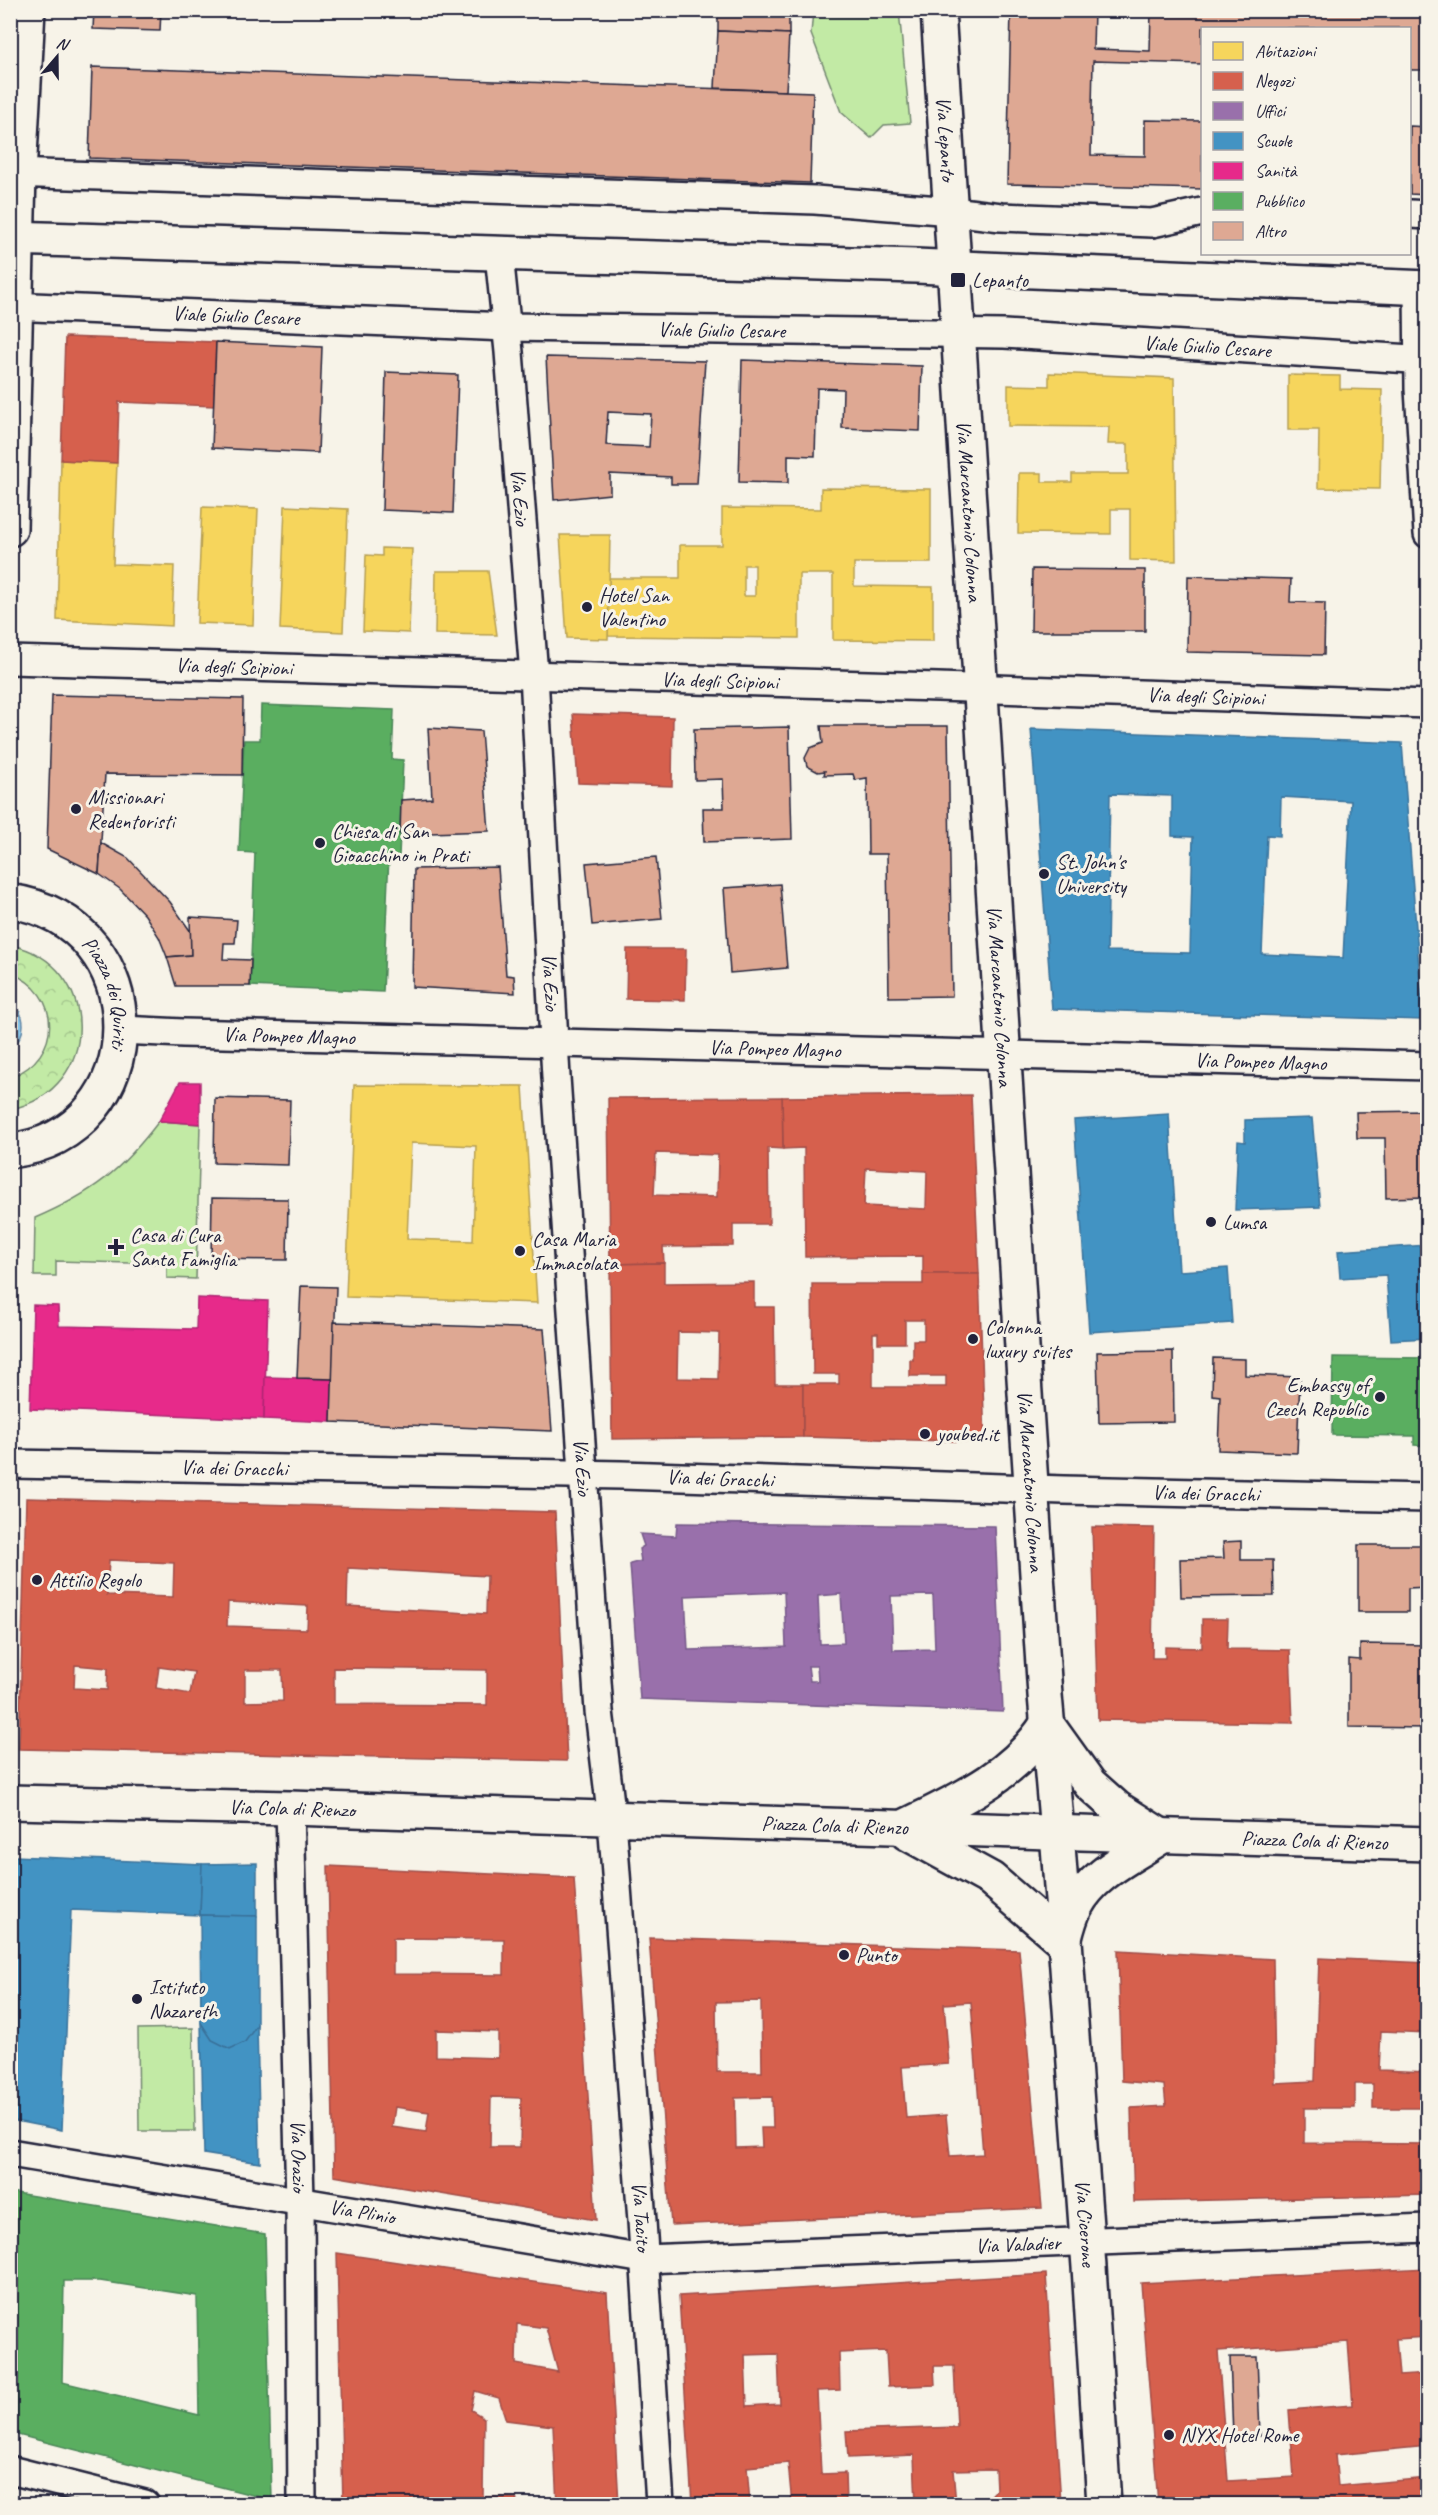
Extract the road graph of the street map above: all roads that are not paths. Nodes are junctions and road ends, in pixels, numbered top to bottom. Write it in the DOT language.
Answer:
graph roads {
  1 [pos="28,10"];
  2 [pos="938,10"];
  3 [pos="15,173"];
  4 [pos="952,211"];
  5 [pos="1201,212"];
  6 [pos="1411,214"];
  7 [pos="1428,215"];
  8 [pos="14,239"];
  9 [pos="499,254"];
  10 [pos="954,267"];
  11 [pos="1423,288"];
  12 [pos="13,306"];
  13 [pos="507,327"];
  14 [pos="957,333"];
  15 [pos="1423,360"];
  16 [pos="10,529"];
  17 [pos="1428,534"];
  18 [pos="10,660"];
  19 [pos="534,675"];
  20 [pos="982,688"];
  21 [pos="1428,704"];
  22 [pos="10,901"];
  23 [pos="121,1030"];
  24 [pos="555,1043"];
  25 [pos="1004,1056"];
  26 [pos="1428,1066"];
  27 [pos="10,1151"];
  28 [pos="10,1464"];
  29 [pos="583,1474"];
  30 [pos="1032,1489"];
  31 [pos="1428,1498"];
  32 [pos="1047,1724"];
  33 [pos="10,1802"];
  34 [pos="290,1808"];
  35 [pos="572,1818"];
  36 [pos="612,1820"];
  37 [pos="900,1829"];
  38 [pos="1057,1832"];
  39 [pos="1162,1836"];
  40 [pos="1428,1844"];
  41 [pos="1064,1942"];
  42 [pos="10,2152"];
  43 [pos="300,2201"];
  44 [pos="1428,2228"];
  45 [pos="1087,2242"];
  46 [pos="644,2259"];
  47 [pos="10,2470"];
  48 [pos="146,2505"];
  49 [pos="302,2505"];
  50 [pos="660,2505"];
  51 [pos="1104,2505"];
  1 -- 3 [label="street"];
  2 -- 4 [label="street, Via Lepanto"];
  3 -- 4 [label="street"];
  3 -- 8 [label="street"];
  4 -- 5 [label="street"];
  4 -- 10 [label="street, Via Lepanto"];
  6 -- 7 [label="street"];
  8 -- 9 [label="street"];
  8 -- 12 [label="street"];
  9 -- 10 [label="street"];
  9 -- 13 [label="street, Via Ezio"];
  10 -- 11 [label="street"];
  10 -- 14 [label="street, Via Marcantonio Colonna"];
  11 -- 15 [label="street"];
  12 -- 13 [label="street, Viale Giulio Cesare"];
  12 -- 16 [label="street"];
  13 -- 14 [label="street, Viale Giulio Cesare"];
  13 -- 19 [label="street, Via Ezio"];
  14 -- 15 [label="street, Viale Giulio Cesare"];
  14 -- 20 [label="street, Via Marcantonio Colonna"];
  15 -- 17 [label="street"];
  18 -- 19 [label="street, Via degli Scipioni"];
  19 -- 20 [label="street, Via degli Scipioni"];
  19 -- 24 [label="street, Via Ezio"];
  20 -- 21 [label="street, Via degli Scipioni"];
  20 -- 25 [label="street, Via Marcantonio Colonna"];
  22 -- 23 [label="street, Piazza dei Quiriti"];
  23 -- 24 [label="street, Via Pompeo Magno"];
  23 -- 27 [label="street, Piazza dei Quiriti"];
  24 -- 25 [label="street, Via Pompeo Magno"];
  24 -- 29 [label="street, Via Ezio"];
  25 -- 26 [label="street, Via Pompeo Magno"];
  25 -- 30 [label="street, Via Marcantonio Colonna"];
  28 -- 29 [label="street, Via dei Gracchi"];
  29 -- 30 [label="street, Via dei Gracchi"];
  29 -- 36 [label="street, Via Ezio"];
  30 -- 31 [label="street, Via dei Gracchi"];
  30 -- 32 [label="street, Via Marcantonio Colonna"];
  32 -- 37 [label="street"];
  32 -- 38 [label="street"];
  32 -- 39 [label="street"];
  33 -- 34 [label="street, Via Cola di Rienzo"];
  34 -- 35 [label="street, Via Cola di Rienzo"];
  34 -- 43 [label="street, Via Orazio"];
  35 -- 36 [label="street, Piazza Cola di Rienzo"];
  36 -- 37 [label="street, Piazza Cola di Rienzo"];
  36 -- 46 [label="street, Via Tacito"];
  37 -- 38 [label="street, Piazza Cola di Rienzo"];
  37 -- 41 [label="street"];
  38 -- 39 [label="street, Piazza Cola di Rienzo"];
  38 -- 41 [label="street"];
  39 -- 40 [label="street, Piazza Cola di Rienzo"];
  39 -- 41 [label="street"];
  41 -- 45 [label="street, Via Cicerone"];
  42 -- 43 [label="street, Via Plinio"];
  43 -- 46 [label="street, Via Plinio"];
  43 -- 49 [label="street, Via Orazio"];
  44 -- 45 [label="street, Via Valadier"];
  45 -- 46 [label="street, Via Valadier"];
  45 -- 51 [label="street, Via Cicerone"];
  46 -- 50 [label="street, Via Tacito"];
  47 -- 48 [label="street"];
}
